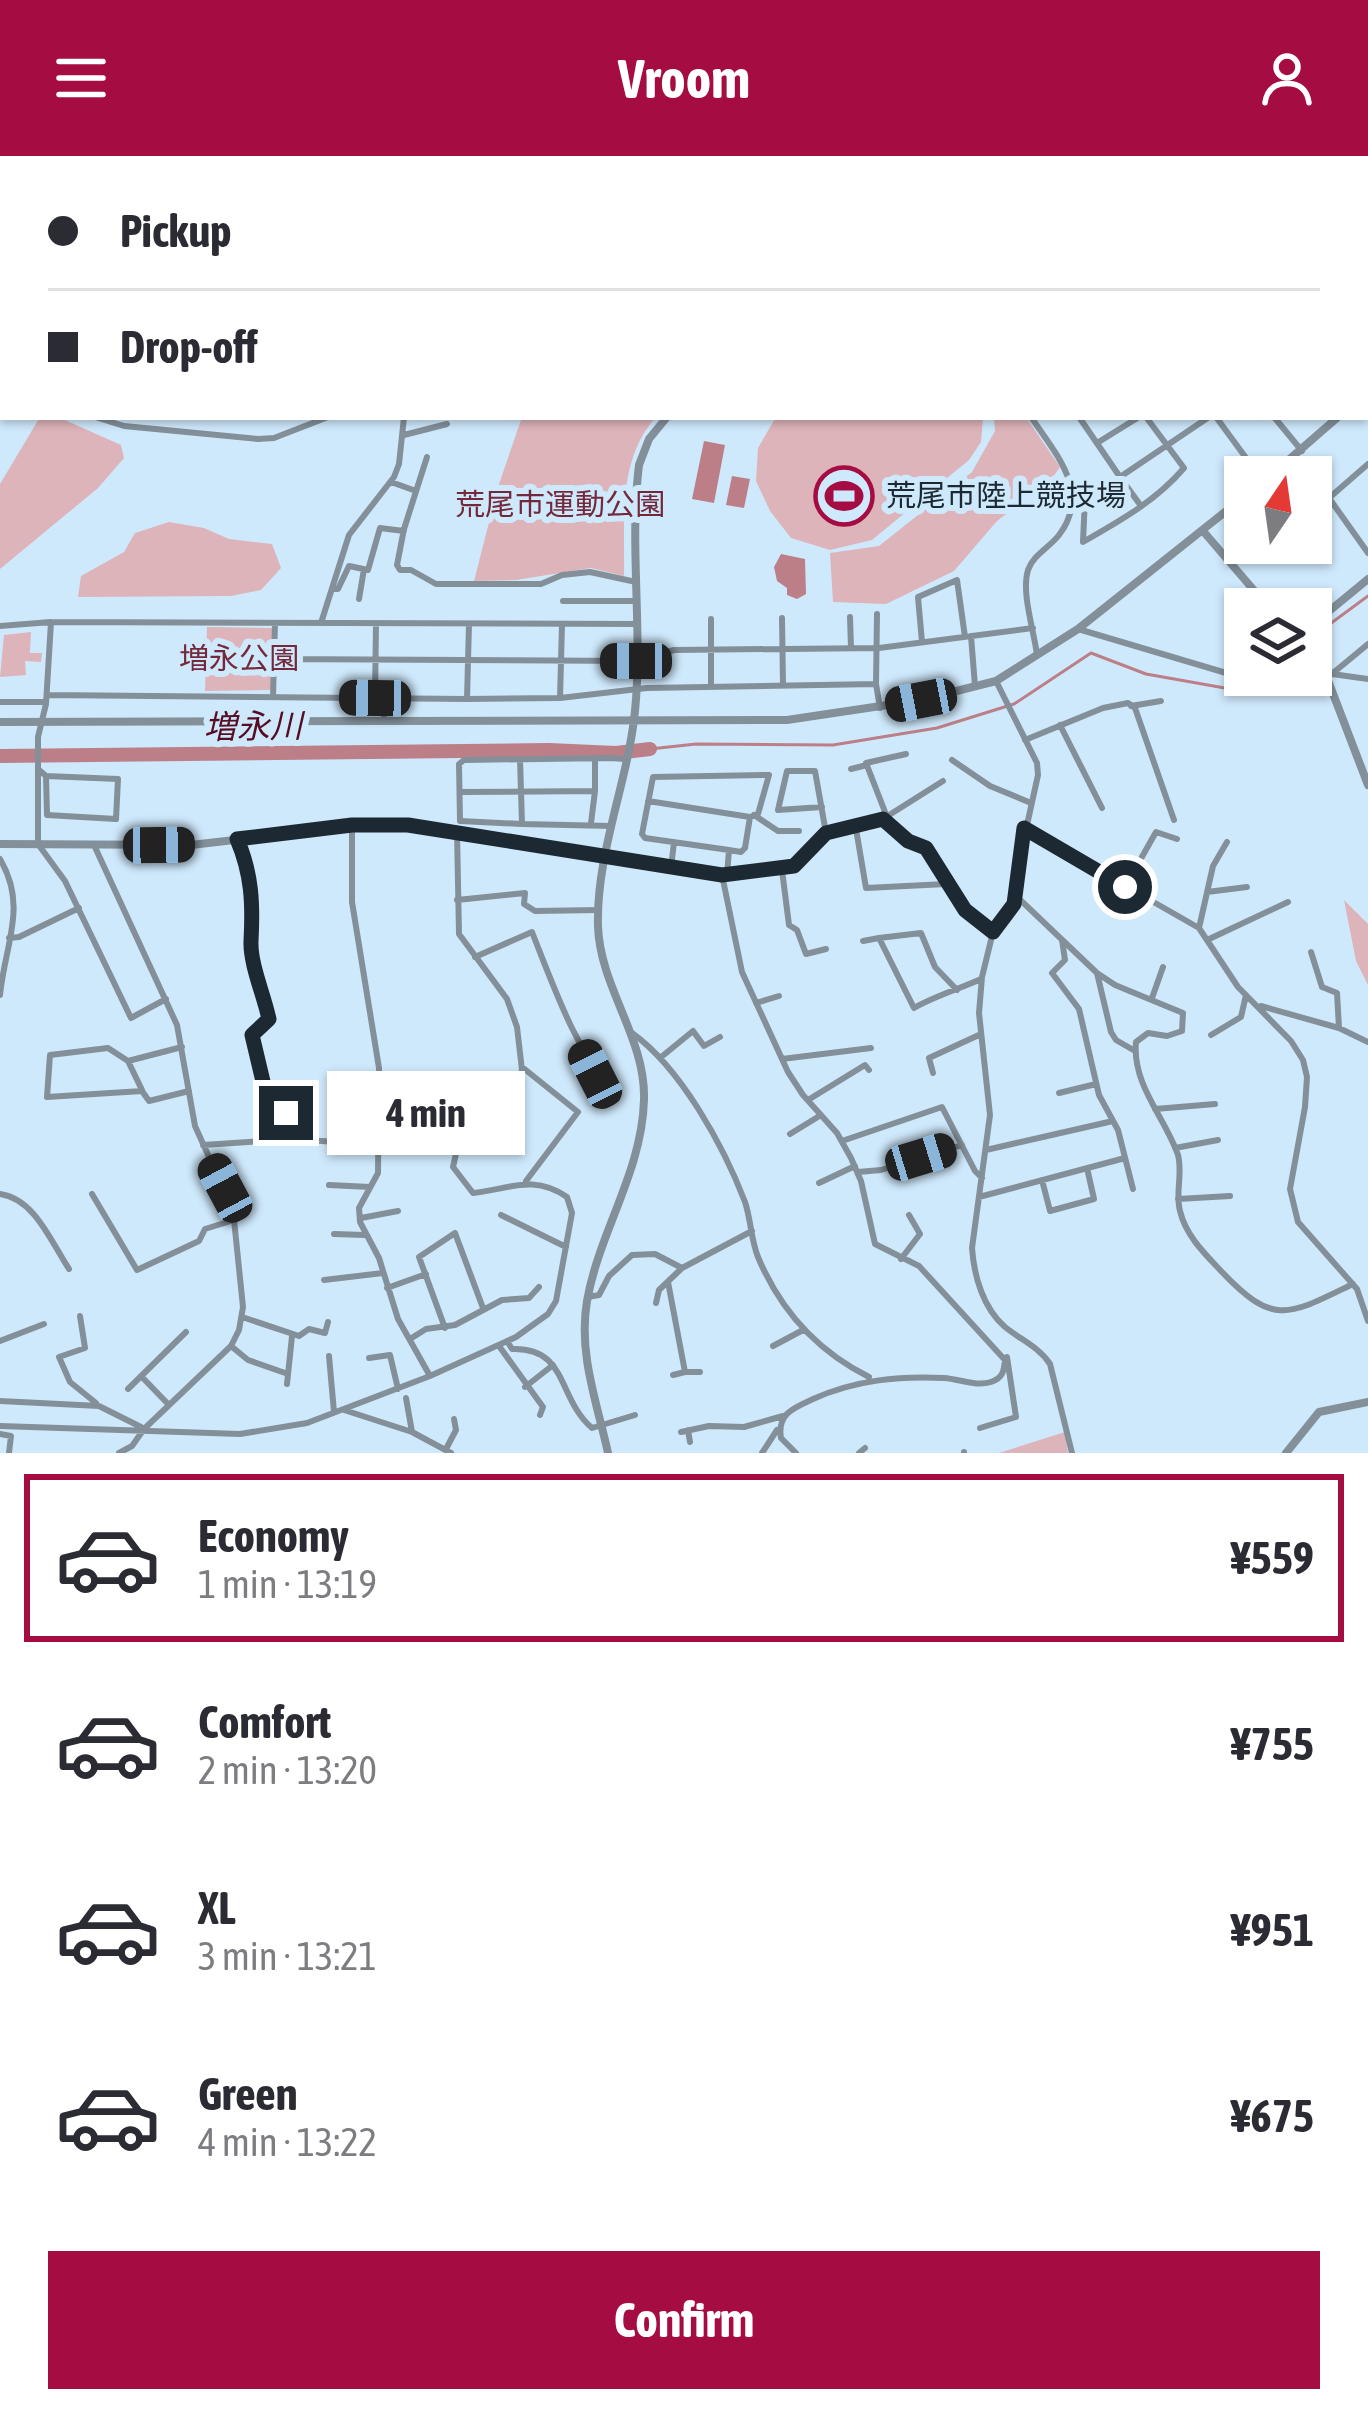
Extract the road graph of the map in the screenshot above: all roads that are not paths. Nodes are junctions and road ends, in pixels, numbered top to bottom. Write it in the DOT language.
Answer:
graph roads {
  1 [pos="104,420"];
  2 [pos="320,420"];
  3 [pos="404,420"];
  4 [pos="665,420"];
  5 [pos="1033,420"];
  6 [pos="1081,420"];
  7 [pos="1137,420"];
  8 [pos="1145,420"];
  9 [pos="1208,420"];
  10 [pos="1215,420"];
  11 [pos="1276,420"];
  12 [pos="1335,420"];
  13 [pos="447,424"];
  14 [pos="404,435"];
  15 [pos="1097,443"];
  16 [pos="1169,446"];
  17 [pos="1302,451"];
  18 [pos="1246,456"];
  19 [pos="1295,456"];
  20 [pos="427,457"];
  21 [pos="1368,464"];
  22 [pos="1120,477"];
  23 [pos="390,482"];
  24 [pos="416,491"];
  25 [pos="1142,506"];
  26 [pos="1224,514"];
  27 [pos="404,531"];
  28 [pos="1203,531"];
  29 [pos="1368,553"];
  30 [pos="364,569"];
  31 [pos="1368,579"];
  32 [pos="638,582"];
  33 [pos="1252,588"];
  34 [pos="332,590"];
  35 [pos="358,599"];
  36 [pos="637,601"];
  37 [pos="563,602"];
  38 [pos="1332,609"];
  39 [pos="878,614"];
  40 [pos="850,617"];
  41 [pos="782,618"];
  42 [pos="711,619"];
  43 [pos="51,622"];
  44 [pos="321,622"];
  45 [pos="275,623"];
  46 [pos="376,623"];
  47 [pos="469,624"];
  48 [pos="636,624"];
  49 [pos="562,625"];
  50 [pos="0,626"];
  51 [pos="1033,628"];
  52 [pos="1078,629"];
  53 [pos="968,636"];
  54 [pos="922,642"];
  55 [pos="1368,644"];
  56 [pos="877,648"];
  57 [pos="851,649"];
  58 [pos="711,650"];
  59 [pos="782,650"];
  60 [pos="1037,657"];
  61 [pos="275,658"];
  62 [pos="377,659"];
  63 [pos="467,660"];
  64 [pos="560,661"];
  65 [pos="636,661"];
  66 [pos="1224,672"];
  67 [pos="1332,674"];
  68 [pos="1332,676"];
  69 [pos="1368,679"];
  70 [pos="996,681"];
  71 [pos="1332,682"];
  72 [pos="876,684"];
  73 [pos="783,685"];
  74 [pos="711,686"];
  75 [pos="975,687"];
  76 [pos="636,689"];
  77 [pos="274,697"];
  78 [pos="375,698"];
  79 [pos="560,698"];
  80 [pos="46,699"];
  81 [pos="467,699"];
  82 [pos="1161,701"];
  83 [pos="0,702"];
  84 [pos="1132,706"];
  85 [pos="880,708"];
  86 [pos="634,719"];
  87 [pos="44,720"];
  88 [pos="384,720"];
  89 [pos="0,722"];
  90 [pos="1060,725"];
  91 [pos="1025,740"];
  92 [pos="906,754"];
  93 [pos="520,759"];
  94 [pos="595,759"];
  95 [pos="625,759"];
  96 [pos="952,760"];
  97 [pos="867,766"];
  98 [pos="38,767"];
  99 [pos="850,769"];
  100 [pos="46,776"];
  101 [pos="943,781"];
  102 [pos="1368,785"];
  103 [pos="595,791"];
  104 [pos="460,792"];
  105 [pos="521,792"];
  106 [pos="648,801"];
  107 [pos="1031,803"];
  108 [pos="821,807"];
  109 [pos="1102,808"];
  110 [pos="752,816"];
  111 [pos="885,818"];
  112 [pos="1174,820"];
  113 [pos="591,823"];
  114 [pos="522,824"];
  115 [pos="855,824"];
  116 [pos="352,825"];
  117 [pos="612,826"];
  118 [pos="1024,828"];
  119 [pos="799,831"];
  120 [pos="457,832"];
  121 [pos="826,833"];
  122 [pos="237,839"];
  123 [pos="1177,839"];
  124 [pos="674,842"];
  125 [pos="1227,842"];
  126 [pos="0,844"];
  127 [pos="38,844"];
  128 [pos="94,845"];
  129 [pos="730,850"];
  130 [pos="0,859"];
  131 [pos="606,859"];
  132 [pos="671,868"];
  133 [pos="782,870"];
  134 [pos="724,875"];
  135 [pos="947,884"];
  136 [pos="1125,887"];
  137 [pos="1246,887"];
  138 [pos="870,890"];
  139 [pos="852,892"];
  140 [pos="1207,892"];
  141 [pos="1014,894"];
  142 [pos="457,900"];
  143 [pos="1288,902"];
  144 [pos="0,904"];
  145 [pos="16,904"];
  146 [pos="79,908"];
  147 [pos="599,910"];
  148 [pos="1199,928"];
  149 [pos="993,932"];
  150 [pos="0,933"];
  151 [pos="10,935"];
  152 [pos="879,938"];
  153 [pos="1062,940"];
  154 [pos="1207,940"];
  155 [pos="863,941"];
  156 [pos="826,949"];
  157 [pos="1311,952"];
  158 [pos="475,956"];
  159 [pos="1163,967"];
  160 [pos="1097,973"];
  161 [pos="981,979"];
  162 [pos="957,990"];
  163 [pos="0,994"];
  164 [pos="1246,995"];
  165 [pos="779,996"];
  166 [pos="1152,998"];
  167 [pos="166,1000"];
  168 [pos="756,1003"];
  169 [pos="1257,1005"];
  170 [pos="1340,1028"];
  171 [pos="632,1034"];
  172 [pos="981,1034"];
  173 [pos="1211,1035"];
  174 [pos="720,1037"];
  175 [pos="1368,1042"];
  176 [pos="182,1047"];
  177 [pos="871,1048"];
  178 [pos="1135,1051"];
  179 [pos="660,1058"];
  180 [pos="782,1059"];
  181 [pos="128,1061"];
  182 [pos="865,1065"];
  183 [pos="522,1067"];
  184 [pos="933,1073"];
  185 [pos="1096,1084"];
  186 [pos="142,1090"];
  187 [pos="189,1091"];
  188 [pos="1059,1093"];
  189 [pos="616,1099"];
  190 [pos="808,1100"];
  191 [pos="1215,1104"];
  192 [pos="1155,1109"];
  193 [pos="821,1115"];
  194 [pos="1113,1121"];
  195 [pos="790,1134"];
  196 [pos="293,1139"];
  197 [pos="1218,1140"];
  198 [pos="842,1141"];
  199 [pos="203,1145"];
  200 [pos="379,1145"];
  201 [pos="962,1145"];
  202 [pos="1175,1148"];
  203 [pos="986,1150"];
  204 [pos="1125,1158"];
  205 [pos="1087,1168"];
  206 [pos="856,1169"];
  207 [pos="982,1178"];
  208 [pos="1042,1180"];
  209 [pos="525,1182"];
  210 [pos="819,1184"];
  211 [pos="329,1185"];
  212 [pos="370,1187"];
  213 [pos="1133,1189"];
  214 [pos="0,1194"];
  215 [pos="92,1194"];
  216 [pos="1230,1196"];
  217 [pos="979,1197"];
  218 [pos="1178,1199"];
  219 [pos="398,1211"];
  220 [pos="501,1215"];
  221 [pos="909,1215"];
  222 [pos="360,1218"];
  223 [pos="234,1220"];
  224 [pos="752,1231"];
  225 [pos="334,1234"];
  226 [pos="364,1235"];
  227 [pos="566,1247"];
  228 [pos="901,1259"];
  229 [pos="682,1268"];
  230 [pos="69,1269"];
  231 [pos="382,1274"];
  232 [pos="426,1274"];
  233 [pos="324,1280"];
  234 [pos="668,1282"];
  235 [pos="1352,1284"];
  236 [pos="539,1287"];
  237 [pos="387,1288"];
  238 [pos="588,1297"];
  239 [pos="656,1304"];
  240 [pos="482,1308"];
  241 [pos="80,1316"];
  242 [pos="242,1318"];
  243 [pos="1368,1321"];
  244 [pos="328,1322"];
  245 [pos="44,1324"];
  246 [pos="446,1328"];
  247 [pos="803,1330"];
  248 [pos="186,1332"];
  249 [pos="292,1336"];
  250 [pos="410,1340"];
  251 [pos="0,1341"];
  252 [pos="503,1344"];
  253 [pos="230,1346"];
  254 [pos="773,1346"];
  255 [pos="328,1356"];
  256 [pos="1003,1356"];
  257 [pos="369,1358"];
  258 [pos="553,1365"];
  259 [pos="685,1372"];
  260 [pos="700,1372"];
  261 [pos="288,1374"];
  262 [pos="673,1375"];
  263 [pos="141,1376"];
  264 [pos="430,1376"];
  265 [pos="872,1379"];
  266 [pos="287,1384"];
  267 [pos="525,1387"];
  268 [pos="128,1389"];
  269 [pos="398,1389"];
  270 [pos="406,1398"];
  271 [pos="0,1401"];
  272 [pos="1368,1402"];
  273 [pos="169,1405"];
  274 [pos="99,1406"];
  275 [pos="343,1409"];
  276 [pos="334,1413"];
  277 [pos="539,1415"];
  278 [pos="635,1415"];
  279 [pos="783,1415"];
  280 [pos="454,1419"];
  281 [pos="601,1423"];
  282 [pos="779,1427"];
  283 [pos="980,1428"];
  284 [pos="144,1429"];
  285 [pos="0,1430"];
  286 [pos="412,1432"];
  287 [pos="691,1442"];
  288 [pos="448,1451"];
  289 [pos="9,1453"];
  290 [pos="118,1453"];
  291 [pos="608,1453"];
  292 [pos="762,1453"];
  293 [pos="796,1453"];
  294 [pos="1072,1453"];
  295 [pos="1286,1453"];
  1 -- 2 [label="street"];
  3 -- 14 [label="street"];
  4 -- 32 [label="street"];
  5 -- 51 [label="street"];
  6 -- 15 [label="street"];
  7 -- 15 [label="street"];
  8 -- 16 [label="street"];
  9 -- 16 [label="street"];
  10 -- 18 [label="street"];
  11 -- 17 [label="street"];
  12 -- 17 [label="street"];
  13 -- 14 [label="street"];
  14 -- 23 [label="street"];
  15 -- 22 [label="street"];
  16 -- 22 [label="street"];
  16 -- 25 [label="street"];
  17 -- 19 [label="street"];
  20 -- 24 [label="street"];
  21 -- 29 [label="street"];
  22 -- 25 [label="street"];
  22 -- 25 [label="street"];
  23 -- 24 [label="street"];
  23 -- 34 [label="street"];
  24 -- 27 [label="street"];
  26 -- 28 [label="street"];
  27 -- 30 [label="street"];
  27 -- 32 [label="street"];
  28 -- 33 [label="street"];
  28 -- 52 [label="street"];
  30 -- 34 [label="street"];
  30 -- 35 [label="street"];
  31 -- 38 [label="street"];
  32 -- 36 [label="street"];
  34 -- 44 [label="street"];
  36 -- 37 [label="street"];
  36 -- 48 [label="street"];
  39 -- 56 [label="street"];
  40 -- 57 [label="street"];
  41 -- 59 [label="street"];
  42 -- 58 [label="street"];
  43 -- 45 [label="street"];
  43 -- 50 [label="street"];
  43 -- 80 [label="street"];
  44 -- 45 [label="street"];
  44 -- 46 [label="street"];
  45 -- 61 [label="street"];
  46 -- 47 [label="street"];
  46 -- 62 [label="street"];
  47 -- 49 [label="street"];
  47 -- 63 [label="street"];
  48 -- 49 [label="street"];
  48 -- 65 [label="street"];
  49 -- 64 [label="street"];
  51 -- 53 [label="street"];
  51 -- 60 [label="street"];
  52 -- 60 [label="street"];
  52 -- 66 [label="street"];
  53 -- 54 [label="street"];
  53 -- 54 [label="street"];
  53 -- 75 [label="street"];
  54 -- 56 [label="street"];
  55 -- 67 [label="street"];
  56 -- 57 [label="street"];
  56 -- 72 [label="street"];
  57 -- 59 [label="street"];
  58 -- 59 [label="street"];
  58 -- 65 [label="street"];
  58 -- 74 [label="street"];
  59 -- 73 [label="street"];
  60 -- 70 [label="street"];
  61 -- 62 [label="street"];
  61 -- 77 [label="street"];
  62 -- 63 [label="street"];
  62 -- 78 [label="street"];
  63 -- 64 [label="street"];
  63 -- 81 [label="street"];
  64 -- 65 [label="street"];
  64 -- 79 [label="street"];
  65 -- 76 [label="street"];
  68 -- 69 [label="street"];
  70 -- 75 [label="street"];
  70 -- 91 [label="street"];
  71 -- 102 [label="street"];
  72 -- 73 [label="street"];
  72 -- 85 [label="street"];
  73 -- 74 [label="street"];
  74 -- 76 [label="street"];
  75 -- 85 [label="street"];
  76 -- 79 [label="street"];
  76 -- 86 [label="street"];
  77 -- 78 [label="street"];
  77 -- 80 [label="street"];
  78 -- 81 [label="street"];
  78 -- 88 [label="street"];
  79 -- 81 [label="street"];
  80 -- 83 [label="street"];
  80 -- 87 [label="street"];
  82 -- 84 [label="street"];
  84 -- 90 [label="street"];
  84 -- 112 [label="street"];
  85 -- 86 [label="street"];
  86 -- 88 [label="street"];
  86 -- 95 [label="street"];
  87 -- 88 [label="street"];
  87 -- 89 [label="street"];
  87 -- 98 [label="street"];
  90 -- 91 [label="street"];
  90 -- 109 [label="street"];
  91 -- 107 [label="street"];
  92 -- 97 [label="street"];
  93 -- 94 [label="street"];
  93 -- 104 [label="street"];
  93 -- 105 [label="street"];
  94 -- 95 [label="street"];
  94 -- 103 [label="street"];
  95 -- 117 [label="street"];
  96 -- 107 [label="street"];
  97 -- 99 [label="street"];
  97 -- 111 [label="street"];
  98 -- 100 [label="street"];
  98 -- 127 [label="street"];
  100 -- 100 [label="street"];
  101 -- 111 [label="street"];
  103 -- 105 [label="street"];
  103 -- 113 [label="street"];
  104 -- 105 [label="street"];
  104 -- 114 [label="street"];
  105 -- 114 [label="street"];
  106 -- 110 [label="street"];
  106 -- 110 [label="street"];
  106 -- 124 [label="street"];
  107 -- 118 [label="street"];
  108 -- 108 [label="street"];
  108 -- 121 [label="street"];
  110 -- 119 [label="street"];
  110 -- 129 [label="street"];
  111 -- 115 [label="street"];
  111 -- 135 [label="street"];
  113 -- 114 [label="street"];
  113 -- 117 [label="street"];
  115 -- 121 [label="street"];
  115 -- 138 [label="street"];
  116 -- 120 [label="street"];
  116 -- 122 [label="street"];
  116 -- 200 [label="street"];
  117 -- 131 [label="street"];
  118 -- 136 [label="street"];
  118 -- 141 [label="street"];
  120 -- 131 [label="street"];
  120 -- 142 [label="street"];
  121 -- 133 [label="street"];
  122 -- 128 [label="street"];
  122 -- 196 [label="street"];
  123 -- 136 [label="street"];
  124 -- 129 [label="street"];
  124 -- 132 [label="street"];
  125 -- 140 [label="street"];
  126 -- 127 [label="street"];
  127 -- 128 [label="street"];
  127 -- 146 [label="street"];
  128 -- 167 [label="street"];
  129 -- 134 [label="street"];
  130 -- 145 [label="street"];
  131 -- 132 [label="street"];
  131 -- 147 [label="street"];
  132 -- 134 [label="street"];
  133 -- 134 [label="street"];
  133 -- 156 [label="street"];
  134 -- 168 [label="street"];
  135 -- 138 [label="street"];
  135 -- 149 [label="street"];
  136 -- 148 [label="street"];
  137 -- 140 [label="street"];
  138 -- 139 [label="street"];
  140 -- 148 [label="street"];
  141 -- 149 [label="street"];
  141 -- 153 [label="street"];
  142 -- 147 [label="street"];
  142 -- 158 [label="street"];
  143 -- 154 [label="street"];
  144 -- 145 [label="street"];
  145 -- 151 [label="street"];
  146 -- 151 [label="street"];
  146 -- 167 [label="street"];
  147 -- 171 [label="street"];
  148 -- 154 [label="street"];
  149 -- 161 [label="street"];
  150 -- 151 [label="street"];
  151 -- 163 [label="street"];
  152 -- 155 [label="street"];
  152 -- 162 [label="street"];
  152 -- 162 [label="street"];
  153 -- 160 [label="street"];
  153 -- 185 [label="street"];
  154 -- 164 [label="street"];
  157 -- 170 [label="street"];
  158 -- 183 [label="street"];
  158 -- 189 [label="street"];
  159 -- 166 [label="street"];
  160 -- 166 [label="street"];
  160 -- 178 [label="street"];
  161 -- 162 [label="street"];
  161 -- 172 [label="street"];
  164 -- 169 [label="street"];
  164 -- 173 [label="street"];
  165 -- 168 [label="street"];
  166 -- 178 [label="street"];
  167 -- 176 [label="street"];
  168 -- 180 [label="street"];
  169 -- 170 [label="street"];
  169 -- 235 [label="street"];
  170 -- 175 [label="street"];
  171 -- 179 [label="street"];
  171 -- 238 [label="street"];
  172 -- 184 [label="street"];
  172 -- 203 [label="street"];
  174 -- 179 [label="street"];
  176 -- 181 [label="street"];
  176 -- 187 [label="street"];
  177 -- 180 [label="street"];
  178 -- 192 [label="street"];
  179 -- 224 [label="street"];
  180 -- 190 [label="street"];
  181 -- 186 [label="street"];
  181 -- 186 [label="street"];
  182 -- 190 [label="street"];
  183 -- 209 [label="street"];
  183 -- 209 [label="street"];
  185 -- 188 [label="street"];
  185 -- 194 [label="street"];
  186 -- 187 [label="street"];
  187 -- 199 [label="street"];
  190 -- 193 [label="street"];
  191 -- 192 [label="street"];
  192 -- 202 [label="street"];
  193 -- 195 [label="street"];
  193 -- 198 [label="street"];
  194 -- 203 [label="street"];
  194 -- 204 [label="street"];
  196 -- 199 [label="street"];
  196 -- 200 [label="street"];
  197 -- 202 [label="street"];
  198 -- 201 [label="street"];
  198 -- 206 [label="street"];
  199 -- 223 [label="street"];
  200 -- 212 [label="street"];
  201 -- 206 [label="street"];
  201 -- 207 [label="street"];
  202 -- 218 [label="street"];
  203 -- 207 [label="street"];
  204 -- 205 [label="street"];
  204 -- 213 [label="street"];
  205 -- 208 [label="street"];
  205 -- 208 [label="street"];
  206 -- 210 [label="street"];
  206 -- 228 [label="street"];
  207 -- 217 [label="street"];
  208 -- 217 [label="street"];
  209 -- 227 [label="street"];
  211 -- 212 [label="street"];
  212 -- 222 [label="street"];
  214 -- 230 [label="street"];
  215 -- 223 [label="street"];
  216 -- 218 [label="street"];
  217 -- 294 [label="street"];
  218 -- 235 [label="street"];
  219 -- 222 [label="street"];
  220 -- 227 [label="street"];
  221 -- 228 [label="street"];
  222 -- 226 [label="street"];
  223 -- 242 [label="street"];
  224 -- 229 [label="street"];
  224 -- 247 [label="street"];
  225 -- 226 [label="street"];
  226 -- 231 [label="street"];
  227 -- 252 [label="street"];
  228 -- 256 [label="street"];
  229 -- 234 [label="street"];
  229 -- 238 [label="street"];
  231 -- 233 [label="street"];
  231 -- 237 [label="street"];
  232 -- 237 [label="street"];
  232 -- 240 [label="street"];
  232 -- 246 [label="street"];
  234 -- 239 [label="street"];
  234 -- 259 [label="street"];
  235 -- 243 [label="street"];
  236 -- 240 [label="street"];
  237 -- 250 [label="street"];
  238 -- 281 [label="street"];
  240 -- 246 [label="street"];
  241 -- 274 [label="street"];
  242 -- 249 [label="street"];
  242 -- 253 [label="street"];
  244 -- 249 [label="street"];
  245 -- 251 [label="street"];
  246 -- 250 [label="street"];
  247 -- 254 [label="street"];
  247 -- 265 [label="street"];
  248 -- 263 [label="street"];
  249 -- 261 [label="street"];
  250 -- 264 [label="street"];
  252 -- 258 [label="street"];
  252 -- 264 [label="street"];
  252 -- 267 [label="street"];
  253 -- 261 [label="street"];
  253 -- 273 [label="street"];
  255 -- 276 [label="street"];
  256 -- 265 [label="street"];
  256 -- 283 [label="street"];
  257 -- 269 [label="street"];
  258 -- 267 [label="street"];
  258 -- 281 [label="street"];
  259 -- 260 [label="street"];
  259 -- 262 [label="street"];
  261 -- 266 [label="street"];
  263 -- 268 [label="street"];
  263 -- 273 [label="street"];
  264 -- 269 [label="street"];
  265 -- 279 [label="street"];
  267 -- 277 [label="street"];
  269 -- 275 [label="street"];
  270 -- 286 [label="street"];
  271 -- 274 [label="street"];
  272 -- 295 [label="street"];
  273 -- 284 [label="street"];
  274 -- 284 [label="street"];
  275 -- 276 [label="street"];
  275 -- 286 [label="street"];
  276 -- 284 [label="street"];
  278 -- 281 [label="street"];
  279 -- 282 [label="street"];
  279 -- 287 [label="street"];
  280 -- 288 [label="street"];
  281 -- 291 [label="street"];
  282 -- 292 [label="street"];
  282 -- 293 [label="street"];
  284 -- 285 [label="street"];
  284 -- 290 [label="street"];
  285 -- 289 [label="street"];
  286 -- 288 [label="street"];
}
